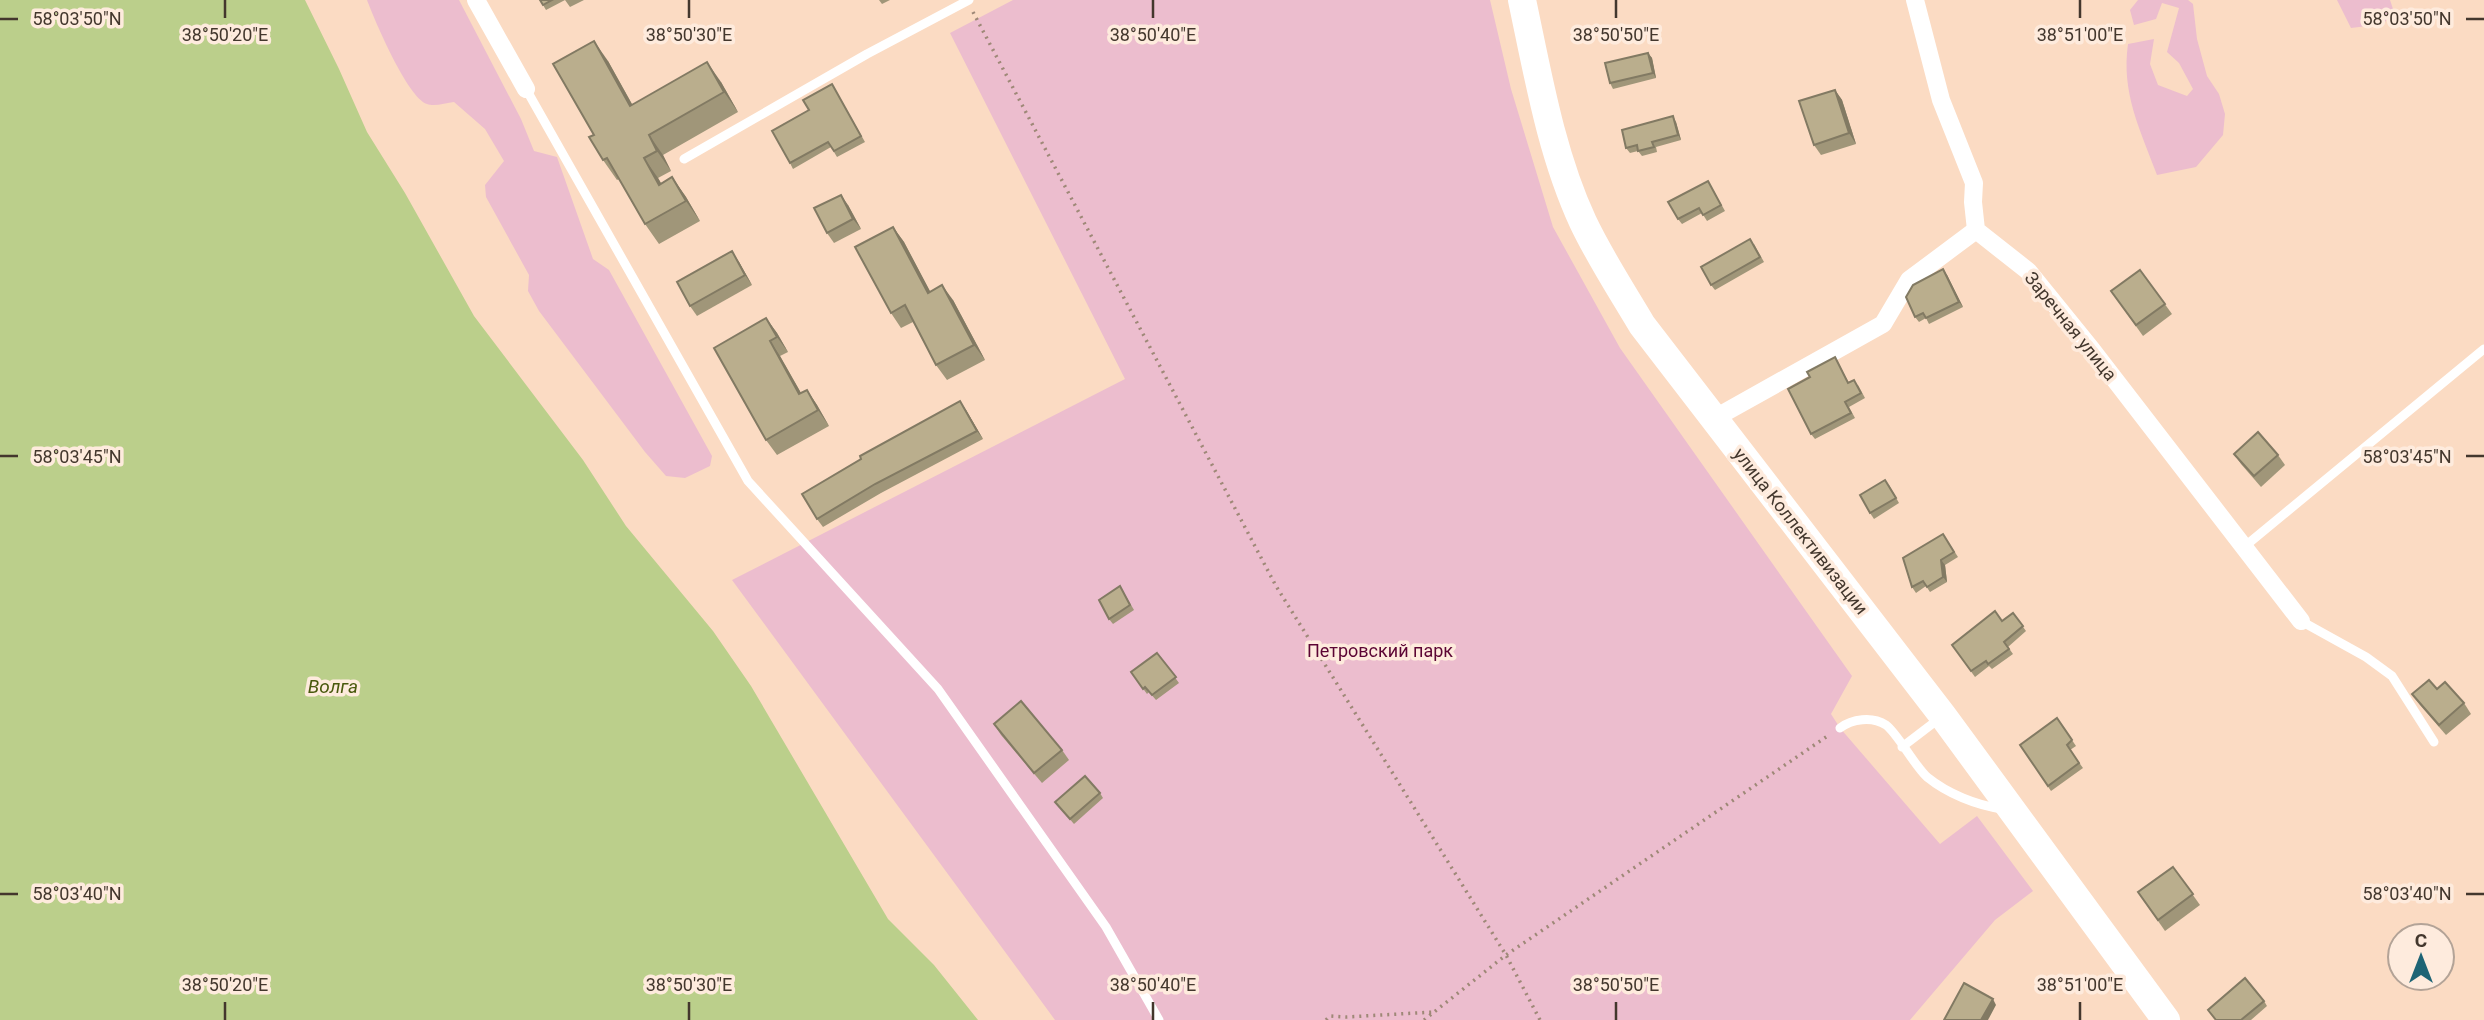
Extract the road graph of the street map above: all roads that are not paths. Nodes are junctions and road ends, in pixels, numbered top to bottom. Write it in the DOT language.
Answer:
graph roads {
  1 [pos="476,0"];
  2 [pos="1522,0"];
  3 [pos="1916,0"];
  4 [pos="968,1"];
  5 [pos="526,89"];
  6 [pos="684,159"];
  7 [pos="1976,230"];
  8 [pos="2484,349"];
  9 [pos="1714,418"];
  10 [pos="2244,547"];
  11 [pos="2301,621"];
  12 [pos="1943,716"];
  13 [pos="1840,728"];
  14 [pos="2434,742"];
  15 [pos="1902,747"];
  16 [pos="2012,811"];
  17 [pos="1159,1020"];
  18 [pos="2166,1020"];
  1 -- 5 [label="street"];
  2 -- 9 [label="main road, улица Коллективизации"];
  3 -- 7 [label="street"];
  4 -- 6 [label="lane"];
  5 -- 17 [label="lane"];
  7 -- 9 [label="street"];
  7 -- 10 [label="street, Заречная улица"];
  8 -- 10 [label="lane"];
  9 -- 12 [label="main road, улица Коллективизации"];
  10 -- 11 [label="street, Заречная улица"];
  11 -- 14 [label="lane"];
  12 -- 15 [label="lane"];
  12 -- 16 [label="main road, улица Коллективизации"];
  13 -- 15 [label="lane"];
  15 -- 16 [label="lane"];
  16 -- 18 [label="main road, улица Коллективизации"];
}
